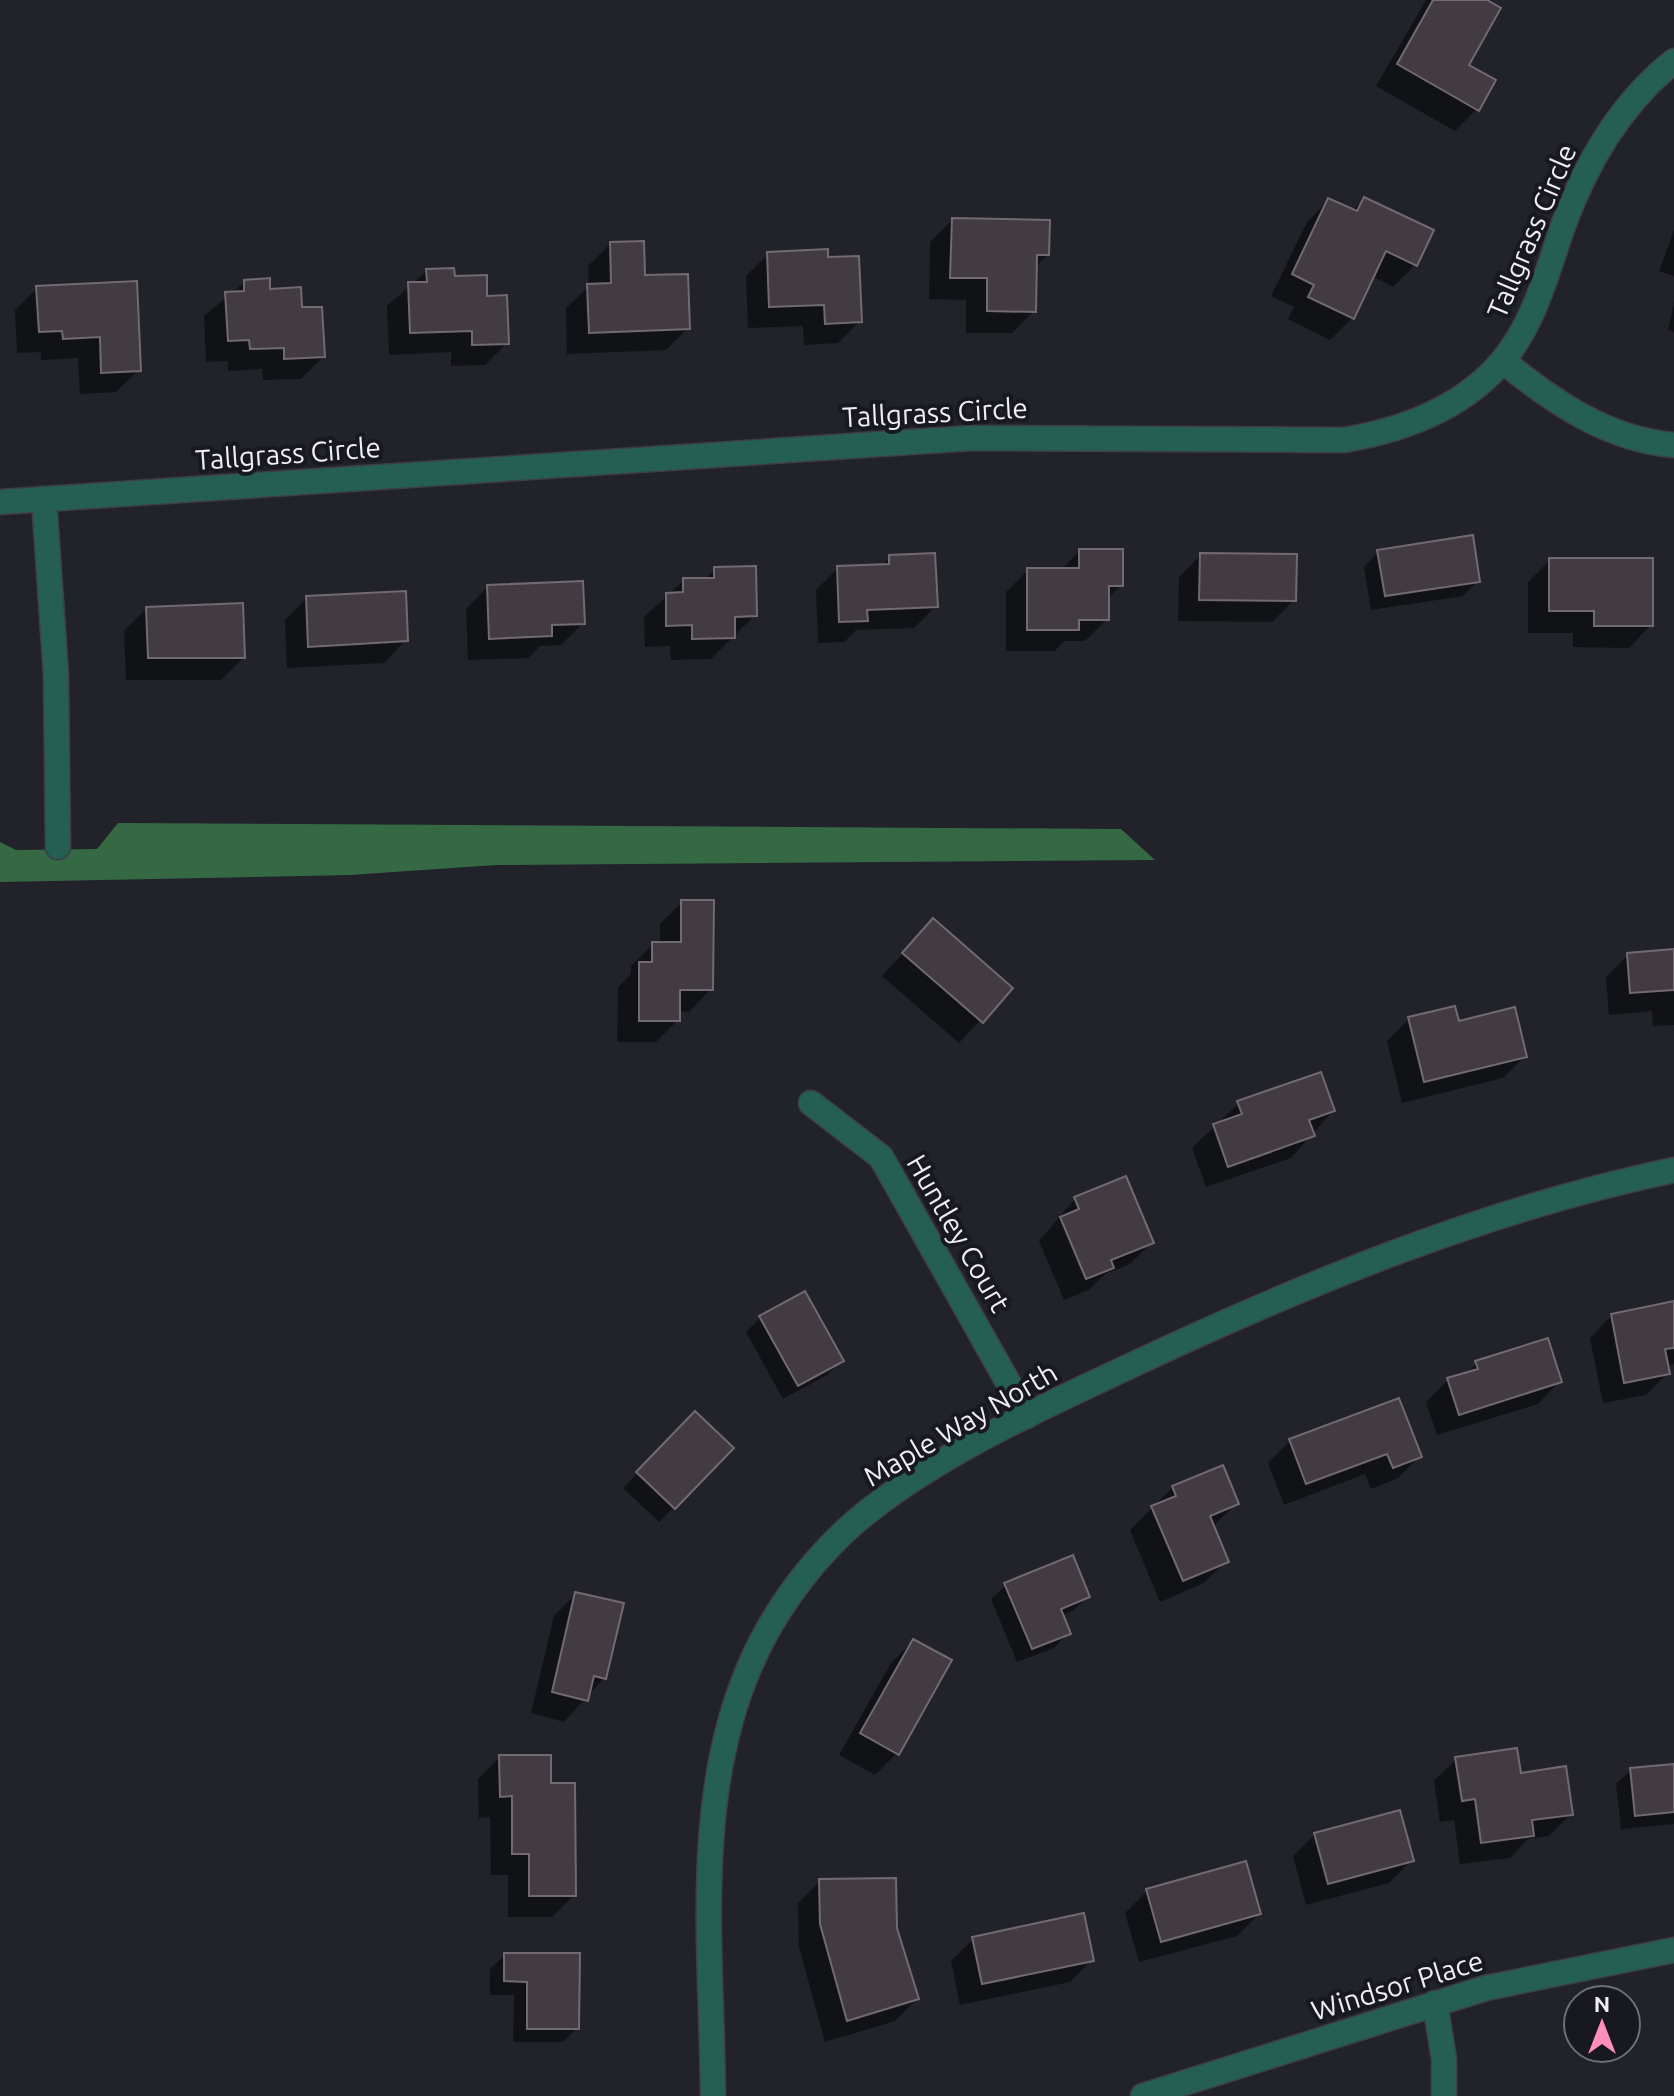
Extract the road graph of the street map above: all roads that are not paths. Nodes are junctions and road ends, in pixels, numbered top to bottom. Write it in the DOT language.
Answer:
graph roads {
  1 [pos="1674,61"];
  2 [pos="1503,361"];
  3 [pos="1674,445"];
  4 [pos="44,499"];
  5 [pos="0,502"];
  6 [pos="58,847"];
  7 [pos="811,1103"];
  8 [pos="1674,1170"];
  9 [pos="1027,1416"];
  10 [pos="1674,1950"];
  11 [pos="1435,2003"];
  12 [pos="713,2096"];
  13 [pos="1143,2096"];
  14 [pos="1444,2096"];
  1 -- 2 [label="street, Tallgrass Circle"];
  2 -- 3 [label="street"];
  2 -- 4 [label="street, Tallgrass Circle"];
  4 -- 5 [label="street, Tallgrass Circle"];
  4 -- 6 [label="street"];
  7 -- 9 [label="street, Huntley Court"];
  8 -- 9 [label="street, Maple Way North"];
  9 -- 12 [label="street, Maple Way North"];
  10 -- 11 [label="street, Windsor Place"];
  11 -- 13 [label="street, Windsor Place"];
  11 -- 14 [label="street"];
}
